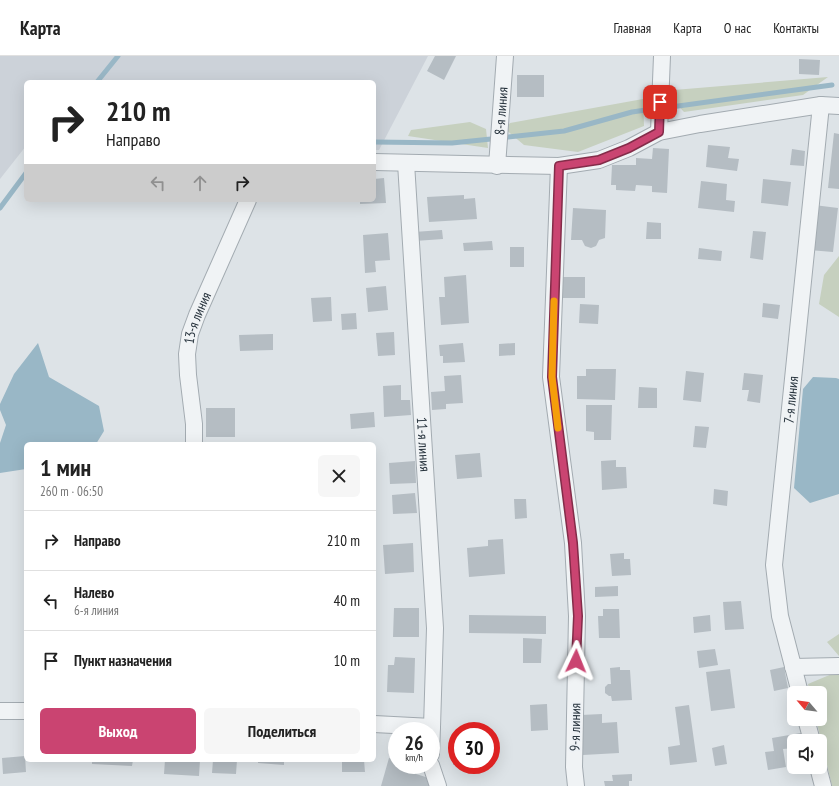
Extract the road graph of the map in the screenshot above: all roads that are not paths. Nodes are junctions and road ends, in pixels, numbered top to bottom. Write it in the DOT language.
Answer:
graph roads {
  1 [pos="505,56"];
  2 [pos="662,56"];
  3 [pos="820,105"];
  4 [pos="839,106"];
  5 [pos="659,132"];
  6 [pos="376,162"];
  7 [pos="406,163"];
  8 [pos="497,166"];
  9 [pos="559,166"];
  10 [pos="247,202"];
  11 [pos="194,442"];
  12 [pos="839,666"];
  13 [pos="793,667"];
  14 [pos="798,686"];
  15 [pos="0,711"];
  16 [pos="24,711"];
  17 [pos="432,722"];
  18 [pos="376,724"];
  19 [pos="388,725"];
  20 [pos="434,774"];
  21 [pos="820,774"];
  22 [pos="438,786"];
  23 [pos="576,786"];
  24 [pos="823,786"];
  1 -- 8 [label="street, 8-я линия"];
  2 -- 5 [label="street"];
  3 -- 4 [label="street"];
  3 -- 5 [label="street"];
  3 -- 13 [label="street, 7-я линия"];
  5 -- 9 [label="street"];
  6 -- 7 [label="street"];
  7 -- 8 [label="street"];
  7 -- 17 [label="street, 11-я линия"];
  8 -- 9 [label="street"];
  9 -- 23 [label="street, 9-я линия"];
  10 -- 11 [label="street, 13-я линия"];
  12 -- 13 [label="street"];
  13 -- 14 [label="street, 7-я линия"];
  15 -- 16 [label="street"];
  18 -- 19 [label="street"];
  20 -- 22 [label="street"];
  21 -- 24 [label="street"];
}
